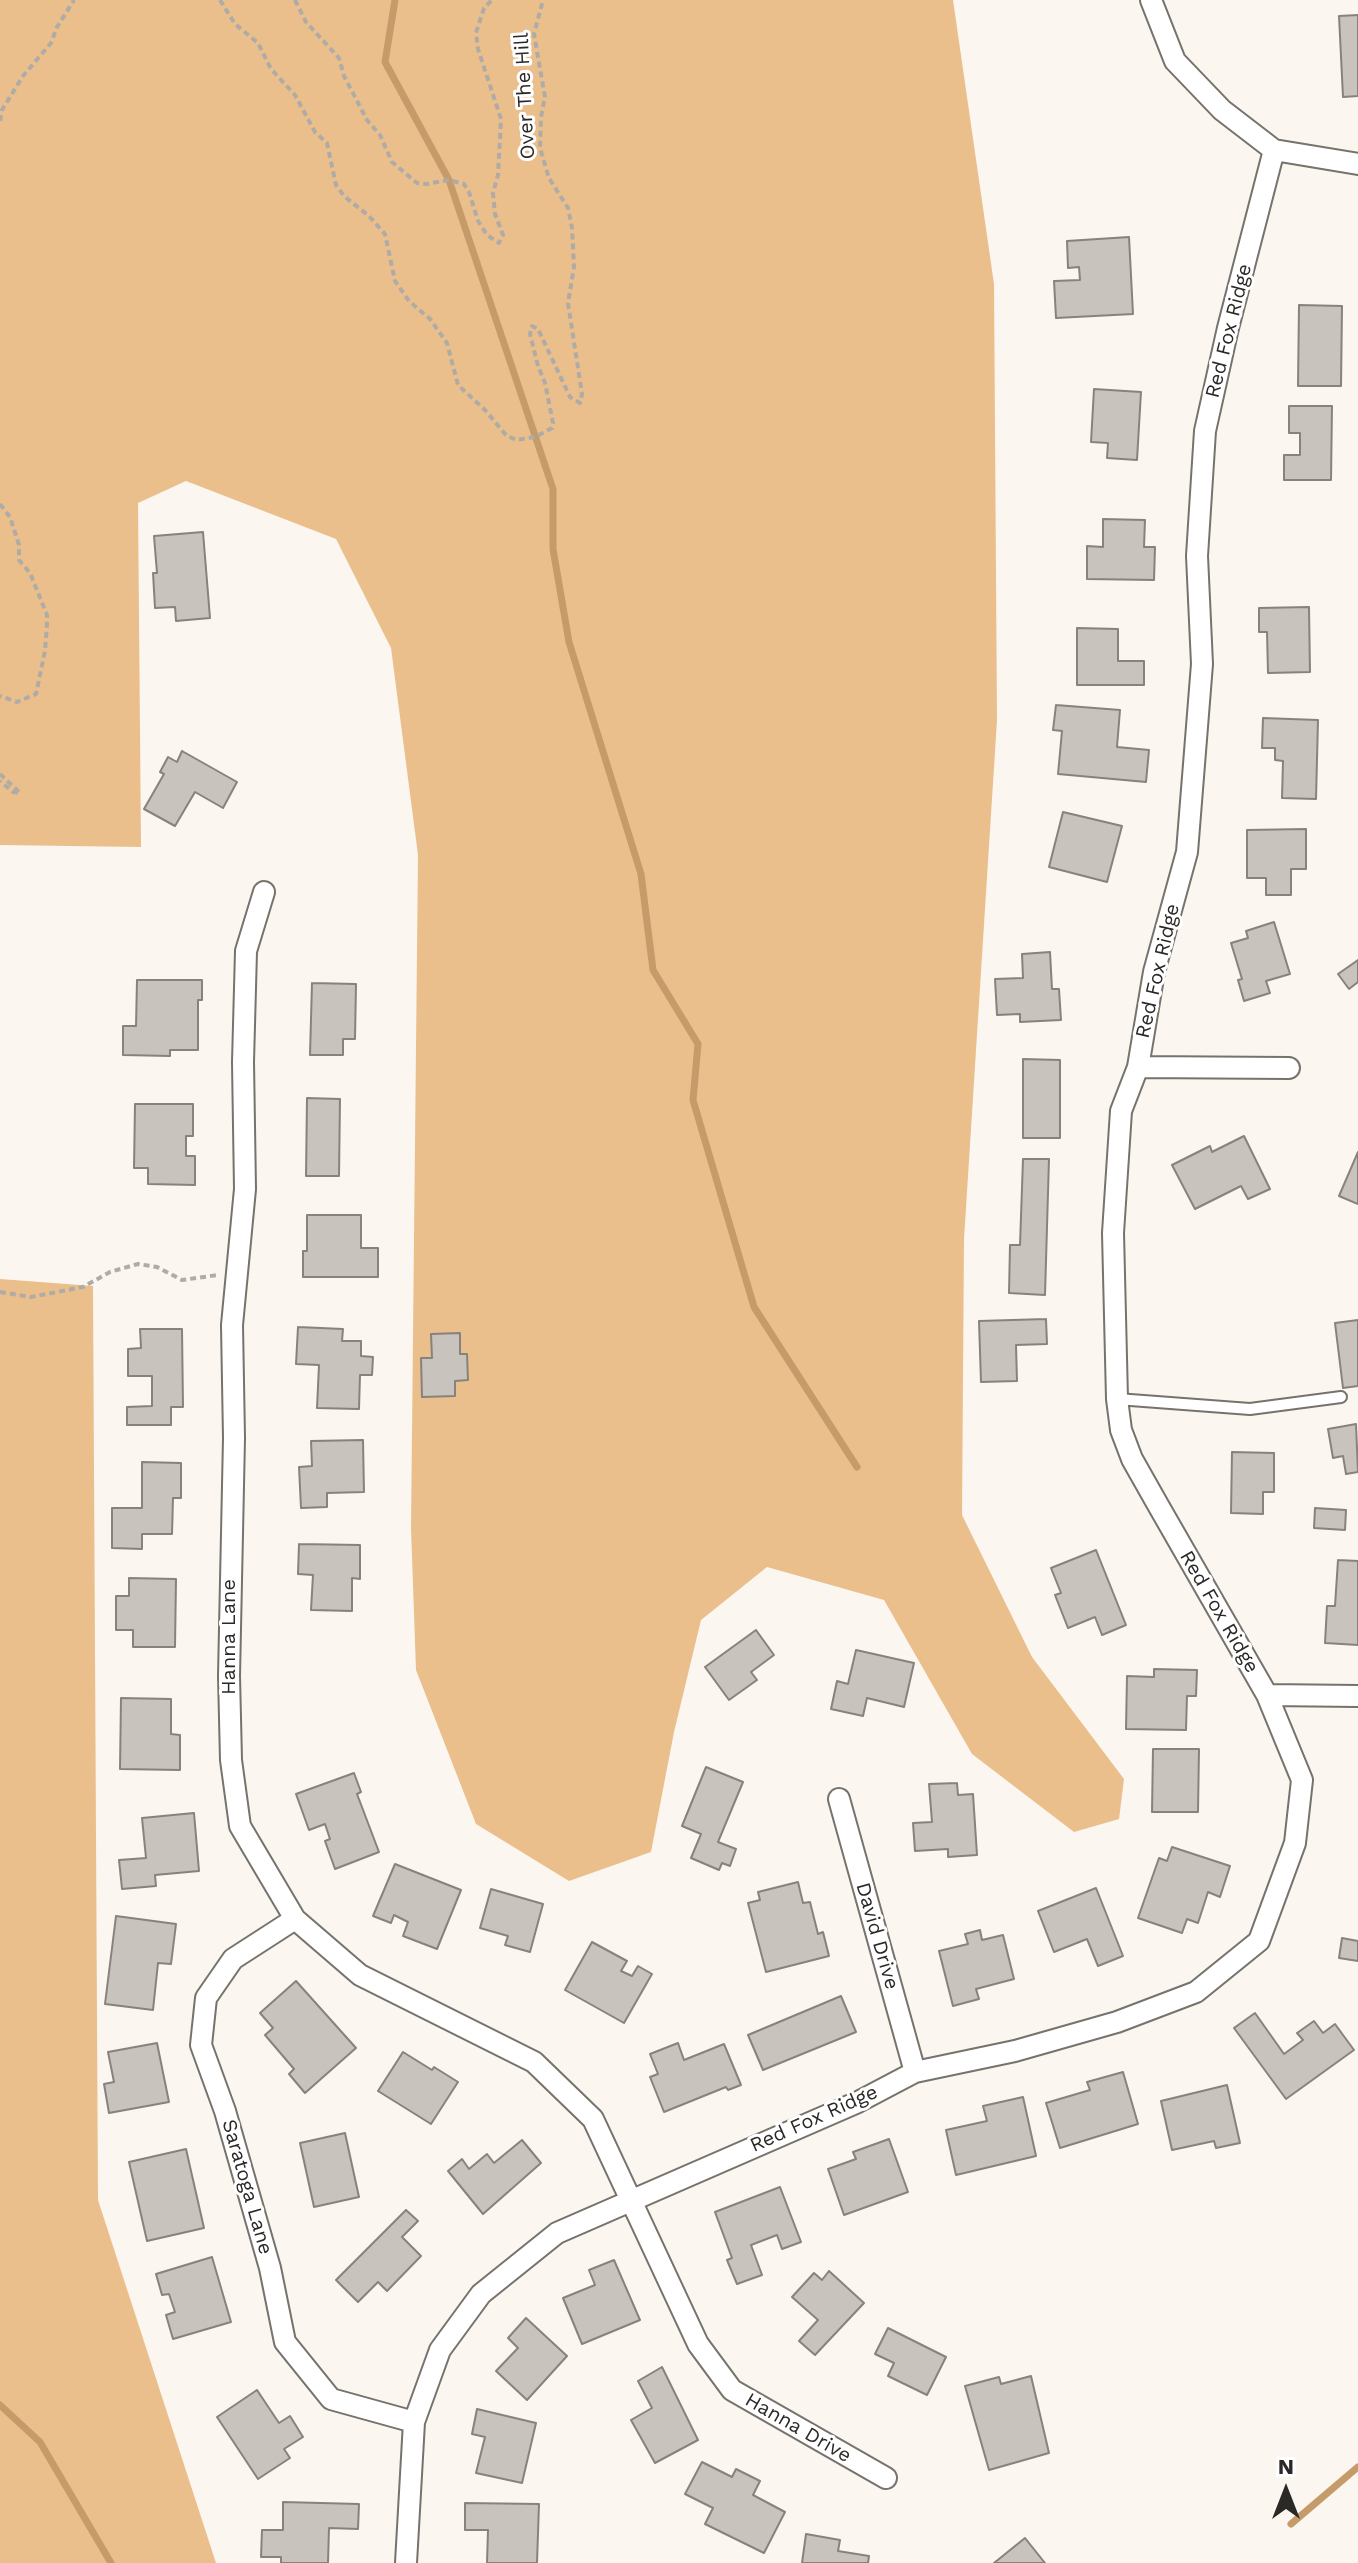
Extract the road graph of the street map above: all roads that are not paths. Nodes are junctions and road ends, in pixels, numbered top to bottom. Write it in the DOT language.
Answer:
graph roads {
  1 [pos="1151,0"];
  2 [pos="1274,150"];
  3 [pos="1358,164"];
  4 [pos="264,892"];
  5 [pos="1138,1067"];
  6 [pos="1289,1068"];
  7 [pos="1341,1397"];
  8 [pos="1117,1399"];
  9 [pos="1267,1695"];
  10 [pos="1358,1696"];
  11 [pos="839,1799"];
  12 [pos="295,1919"];
  13 [pos="915,2072"];
  14 [pos="632,2199"];
  15 [pos="414,2422"];
  16 [pos="886,2478"];
  17 [pos="406,2563"];
  1 -- 2 [label="street"];
  2 -- 3 [label="street"];
  2 -- 5 [label="street, Red Fox Ridge"];
  4 -- 12 [label="street, Hanna Lane"];
  5 -- 6 [label="street"];
  5 -- 8 [label="street, Red Fox Ridge"];
  7 -- 8 [label="lane"];
  8 -- 9 [label="street, Red Fox Ridge"];
  9 -- 10 [label="street"];
  9 -- 13 [label="street, Red Fox Ridge"];
  11 -- 13 [label="street, David Drive"];
  12 -- 14 [label="street, Hanna Lane"];
  12 -- 15 [label="street, Saratoga Lane"];
  13 -- 14 [label="street, Red Fox Ridge"];
  14 -- 15 [label="street, Red Fox Ridge"];
  14 -- 16 [label="street, Hanna Drive"];
  15 -- 17 [label="street, Red Fox Ridge"];
}
